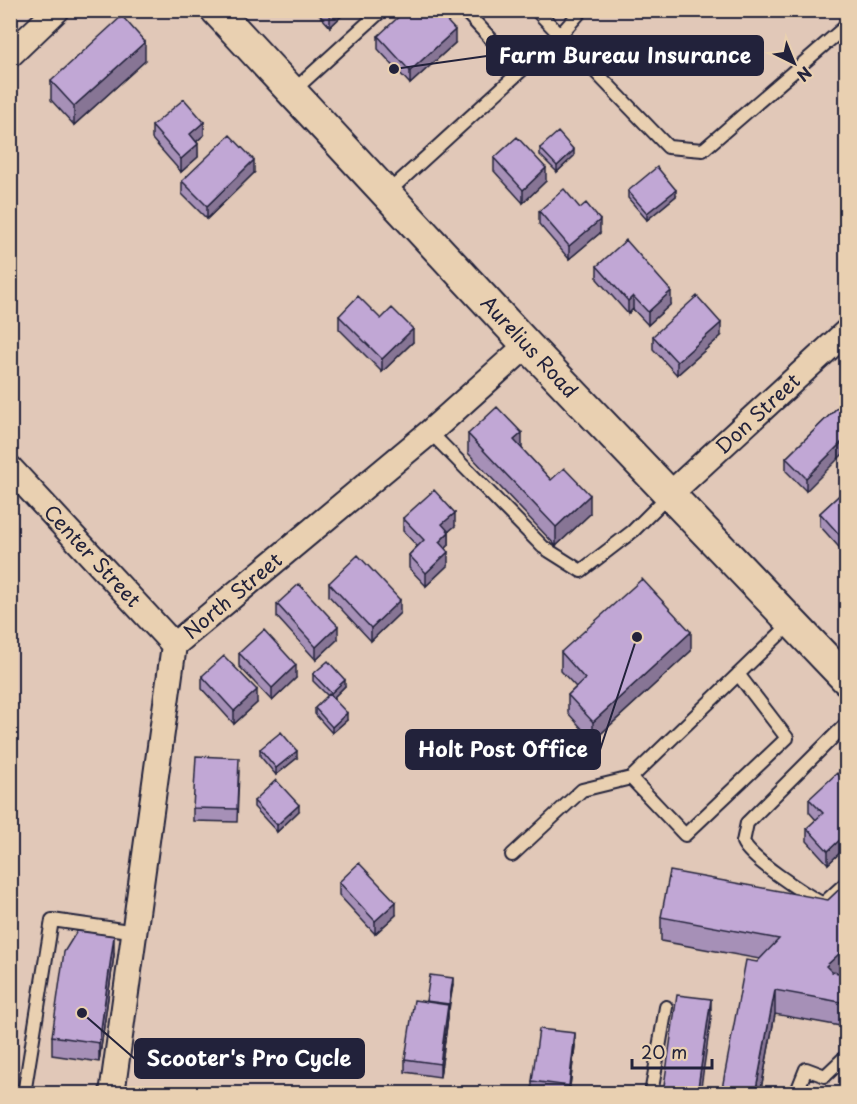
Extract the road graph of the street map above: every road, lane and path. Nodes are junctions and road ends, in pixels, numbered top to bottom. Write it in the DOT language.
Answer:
graph roads {
  1 [pos="57,10"];
  2 [pos="216,10"];
  3 [pos="381,10"];
  4 [pos="464,10"];
  5 [pos="536,10"];
  6 [pos="582,10"];
  7 [pos="846,26"];
  8 [pos="560,35"];
  9 [pos="10,55"];
  10 [pos="521,71"];
  11 [pos="292,92"];
  12 [pos="387,192"];
  13 [pos="846,332"];
  14 [pos="527,345"];
  15 [pos="430,432"];
  16 [pos="10,468"];
  17 [pos="669,495"];
  18 [pos="792,622"];
  19 [pos="174,645"];
  20 [pos="738,674"];
  21 [pos="846,679"];
  22 [pos="846,724"];
  23 [pos="631,778"];
  24 [pos="512,855"];
  25 [pos="846,883"];
  26 [pos="136,932"];
  27 [pos="666,1007"];
  28 [pos="846,1056"];
  29 [pos="24,1094"];
  30 [pos="111,1094"];
  31 [pos="651,1094"];
  32 [pos="796,1094"];
  1 -- 9 [label="street"];
  2 -- 11 [label="street, Aurelius Road"];
  3 -- 11 [label="lane"];
  4 -- 10 [label="lane"];
  5 -- 8 [label="lane"];
  6 -- 8 [label="lane"];
  7 -- 8 [label="lane"];
  8 -- 10 [label="lane"];
  10 -- 12 [label="lane"];
  11 -- 12 [label="street, Aurelius Road"];
  12 -- 14 [label="street, Aurelius Road"];
  13 -- 17 [label="street, Don Street"];
  14 -- 15 [label="street, North Street"];
  14 -- 17 [label="street, Aurelius Road"];
  15 -- 17 [label="lane"];
  15 -- 19 [label="street, North Street"];
  16 -- 19 [label="street, Center Street"];
  17 -- 18 [label="street, Aurelius Road"];
  18 -- 20 [label="lane"];
  18 -- 21 [label="street, Aurelius Road"];
  19 -- 26 [label="street, North Street"];
  20 -- 23 [label="lane"];
  20 -- 23 [label="lane"];
  22 -- 25 [label="lane"];
  23 -- 24 [label="lane"];
  26 -- 29 [label="lane"];
  26 -- 30 [label="street, North Street"];
  27 -- 31 [label="lane"];
  28 -- 32 [label="lane"];
}
